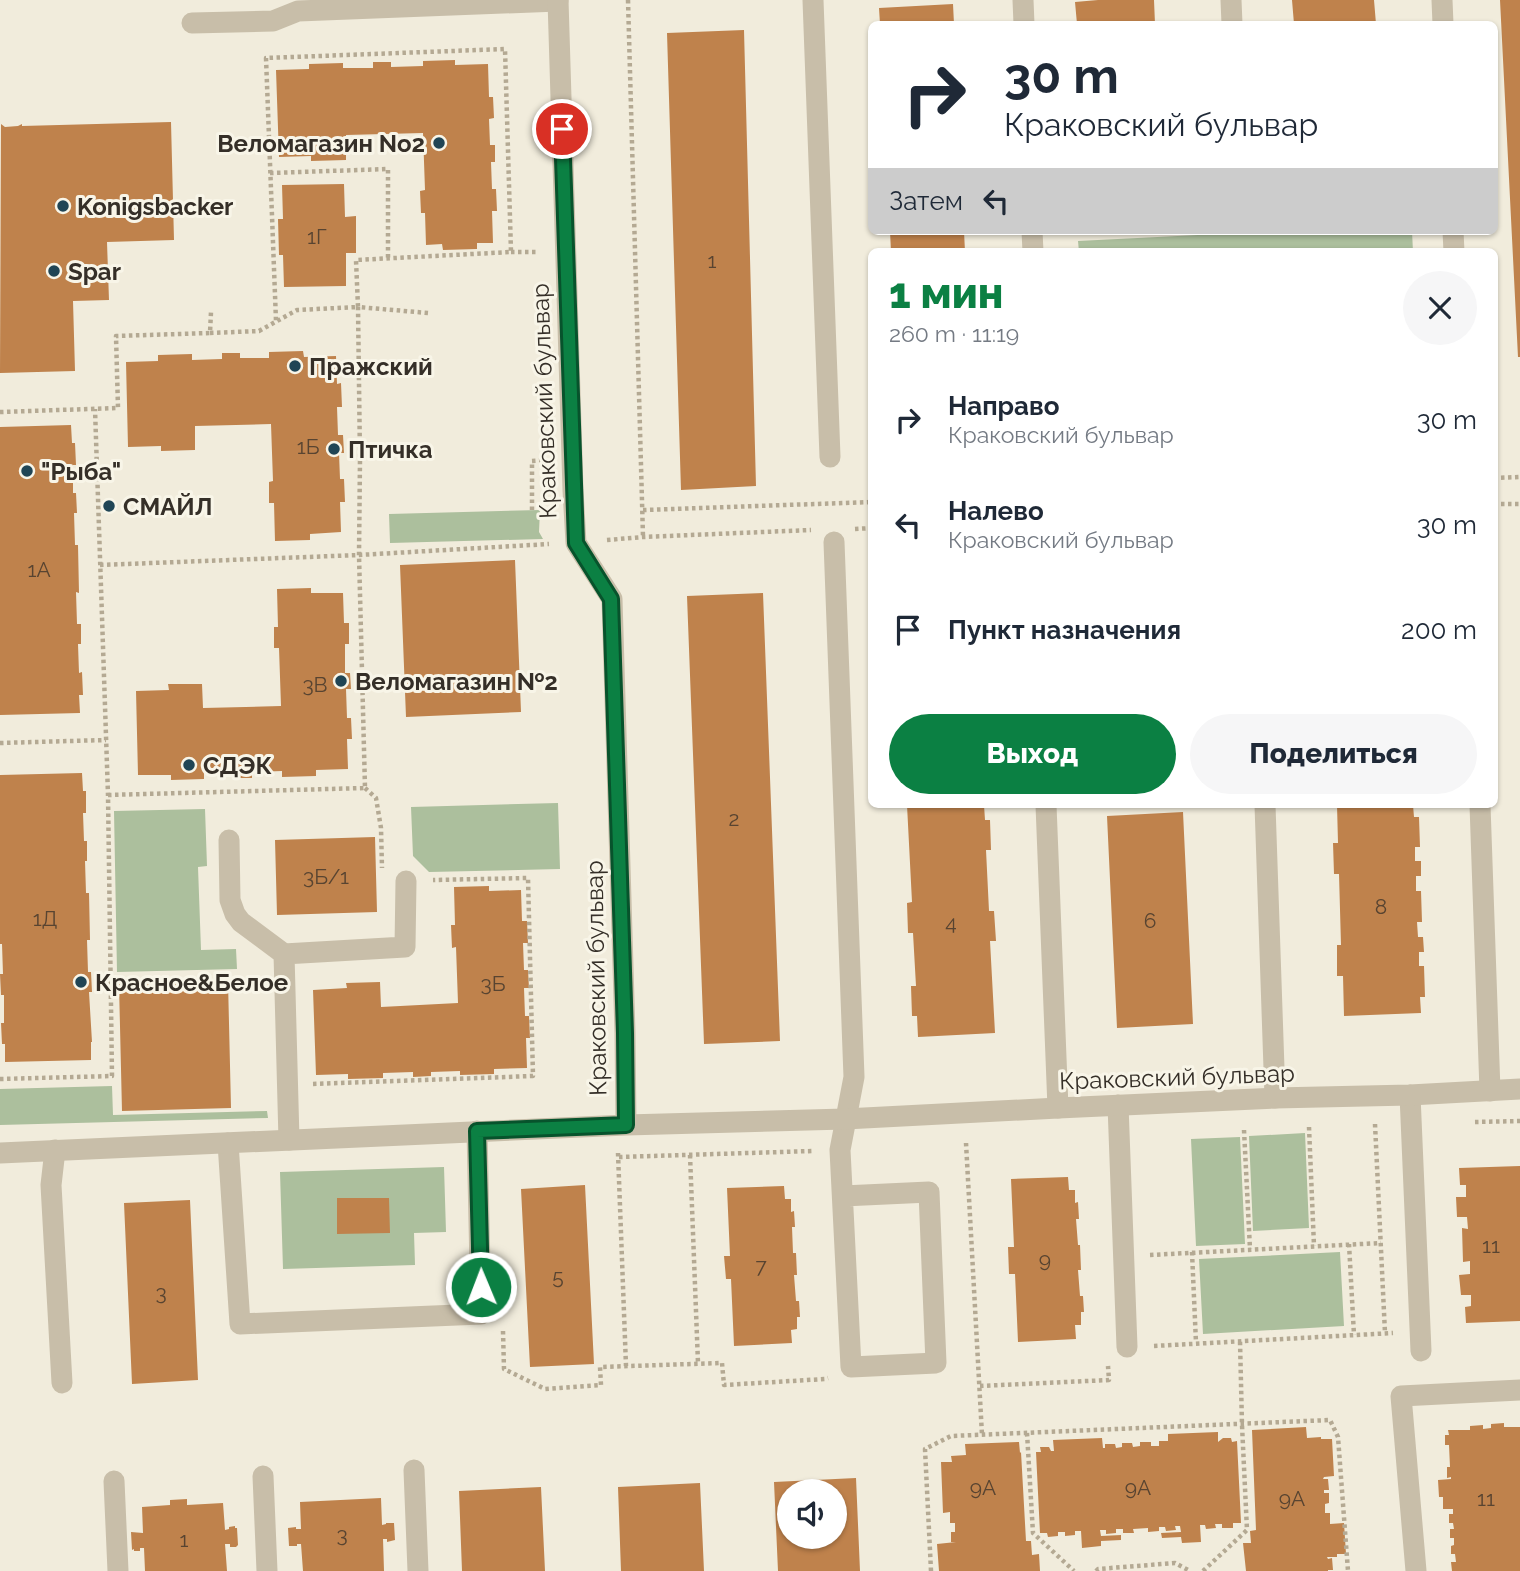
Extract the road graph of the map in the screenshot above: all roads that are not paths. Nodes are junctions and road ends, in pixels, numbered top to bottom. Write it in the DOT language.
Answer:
graph roads {
  1 [pos="558,0"];
  2 [pos="813,0"];
  3 [pos="1023,0"];
  4 [pos="1231,0"];
  5 [pos="1442,0"];
  6 [pos="1024,21"];
  7 [pos="1232,21"];
  8 [pos="1443,21"];
  9 [pos="192,23"];
  10 [pos="830,457"];
  11 [pos="832,534"];
  12 [pos="1046,808"];
  13 [pos="1265,808"];
  14 [pos="1480,808"];
  15 [pos="229,840"];
  16 [pos="406,881"];
  17 [pos="284,954"];
  18 [pos="1520,1089"];
  19 [pos="1490,1091"];
  20 [pos="1410,1095"];
  21 [pos="1275,1098"];
  22 [pos="1118,1105"];
  23 [pos="1058,1108"];
  24 [pos="845,1119"];
  25 [pos="626,1125"];
  26 [pos="477,1131"];
  27 [pos="289,1140"];
  28 [pos="228,1143"];
  29 [pos="55,1150"];
  30 [pos="0,1153"];
  31 [pos="843,1196"];
  32 [pos="1421,1341"];
  33 [pos="1127,1347"];
  34 [pos="62,1383"];
  35 [pos="1520,1390"];
  36 [pos="414,1470"];
  37 [pos="264,1476"];
  38 [pos="114,1481"];
  39 [pos="118,1571"];
  40 [pos="267,1571"];
  41 [pos="418,1571"];
  42 [pos="1416,1571"];
  1 -- 9 [label="street"];
  1 -- 25 [label="street, Краковский бульвар"];
  2 -- 10 [label="street"];
  3 -- 6 [label="street"];
  4 -- 7 [label="street"];
  5 -- 8 [label="street"];
  11 -- 24 [label="street"];
  12 -- 23 [label="street"];
  13 -- 21 [label="street"];
  14 -- 19 [label="street"];
  15 -- 17 [label="street"];
  16 -- 17 [label="street"];
  17 -- 27 [label="street"];
  18 -- 19 [label="street, Краковский бульвар"];
  19 -- 20 [label="street, Краковский бульвар"];
  20 -- 21 [label="street, Краковский бульвар"];
  20 -- 32 [label="street"];
  21 -- 22 [label="street, Краковский бульвар"];
  22 -- 23 [label="street, Краковский бульвар"];
  22 -- 33 [label="street"];
  23 -- 24 [label="street, Краковский бульвар"];
  24 -- 25 [label="street, Краковский бульвар"];
  24 -- 31 [label="street"];
  25 -- 26 [label="street, Краковский бульвар"];
  26 -- 27 [label="street, Краковский бульвар"];
  26 -- 28 [label="street"];
  27 -- 28 [label="street, Краковский бульвар"];
  28 -- 29 [label="street, Краковский бульвар"];
  29 -- 30 [label="street, Краковский бульвар"];
  29 -- 34 [label="street"];
  31 -- 31 [label="street"];
  35 -- 42 [label="street"];
  36 -- 41 [label="street"];
  37 -- 40 [label="street"];
  38 -- 39 [label="street"];
}
